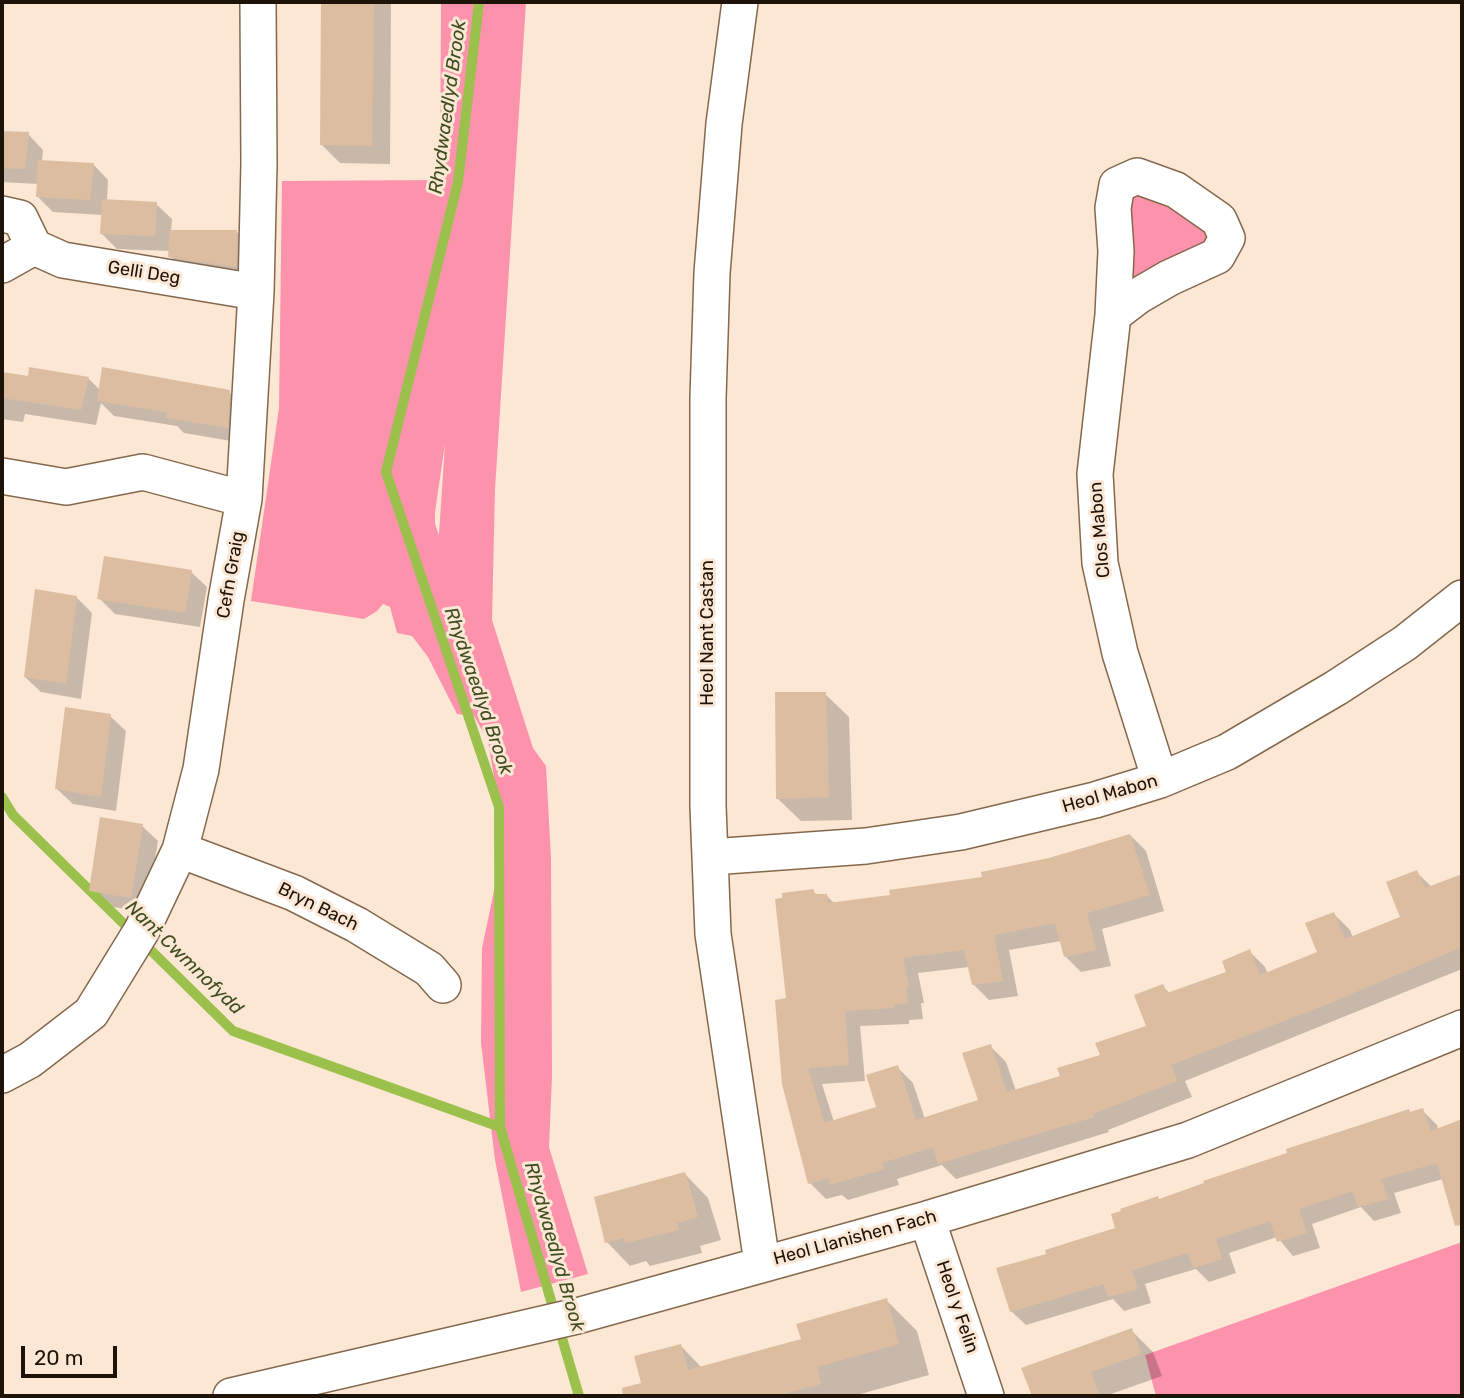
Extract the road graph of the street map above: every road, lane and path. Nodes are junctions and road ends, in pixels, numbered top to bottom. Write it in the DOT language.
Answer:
graph roads {
  1 [pos="258,2"];
  2 [pos="740,2"];
  3 [pos="2,214"];
  4 [pos="33,247"];
  5 [pos="2,265"];
  6 [pos="256,292"];
  7 [pos="1113,315"];
  8 [pos="2,476"];
  9 [pos="244,499"];
  10 [pos="1462,598"];
  11 [pos="1160,780"];
  12 [pos="180,850"];
  13 [pos="711,857"];
  14 [pos="443,985"];
  15 [pos="1462,1028"];
  16 [pos="2,1075"];
  17 [pos="927,1219"];
  18 [pos="762,1263"];
  19 [pos="231,1396"];
  20 [pos="986,1396"];
  1 -- 6 [label="street, Cefn Graig"];
  2 -- 13 [label="street, Heol Nant Castan"];
  3 -- 4 [label="street"];
  4 -- 5 [label="street"];
  4 -- 6 [label="street, Gelli Deg"];
  6 -- 9 [label="street, Cefn Graig"];
  7 -- 11 [label="street, Clos Mabon"];
  8 -- 9 [label="street"];
  9 -- 12 [label="street, Cefn Graig"];
  10 -- 11 [label="street, Heol Mabon"];
  11 -- 13 [label="street, Heol Mabon"];
  12 -- 14 [label="street, Bryn Bach"];
  12 -- 16 [label="street, Cefn Graig"];
  13 -- 18 [label="street, Heol Nant Castan"];
  15 -- 17 [label="street, Heol Llanishen Fach"];
  17 -- 18 [label="street, Heol Llanishen Fach"];
  17 -- 20 [label="street, Heol y Felin"];
  18 -- 19 [label="street, Heol Llanishen Fach"];
}
